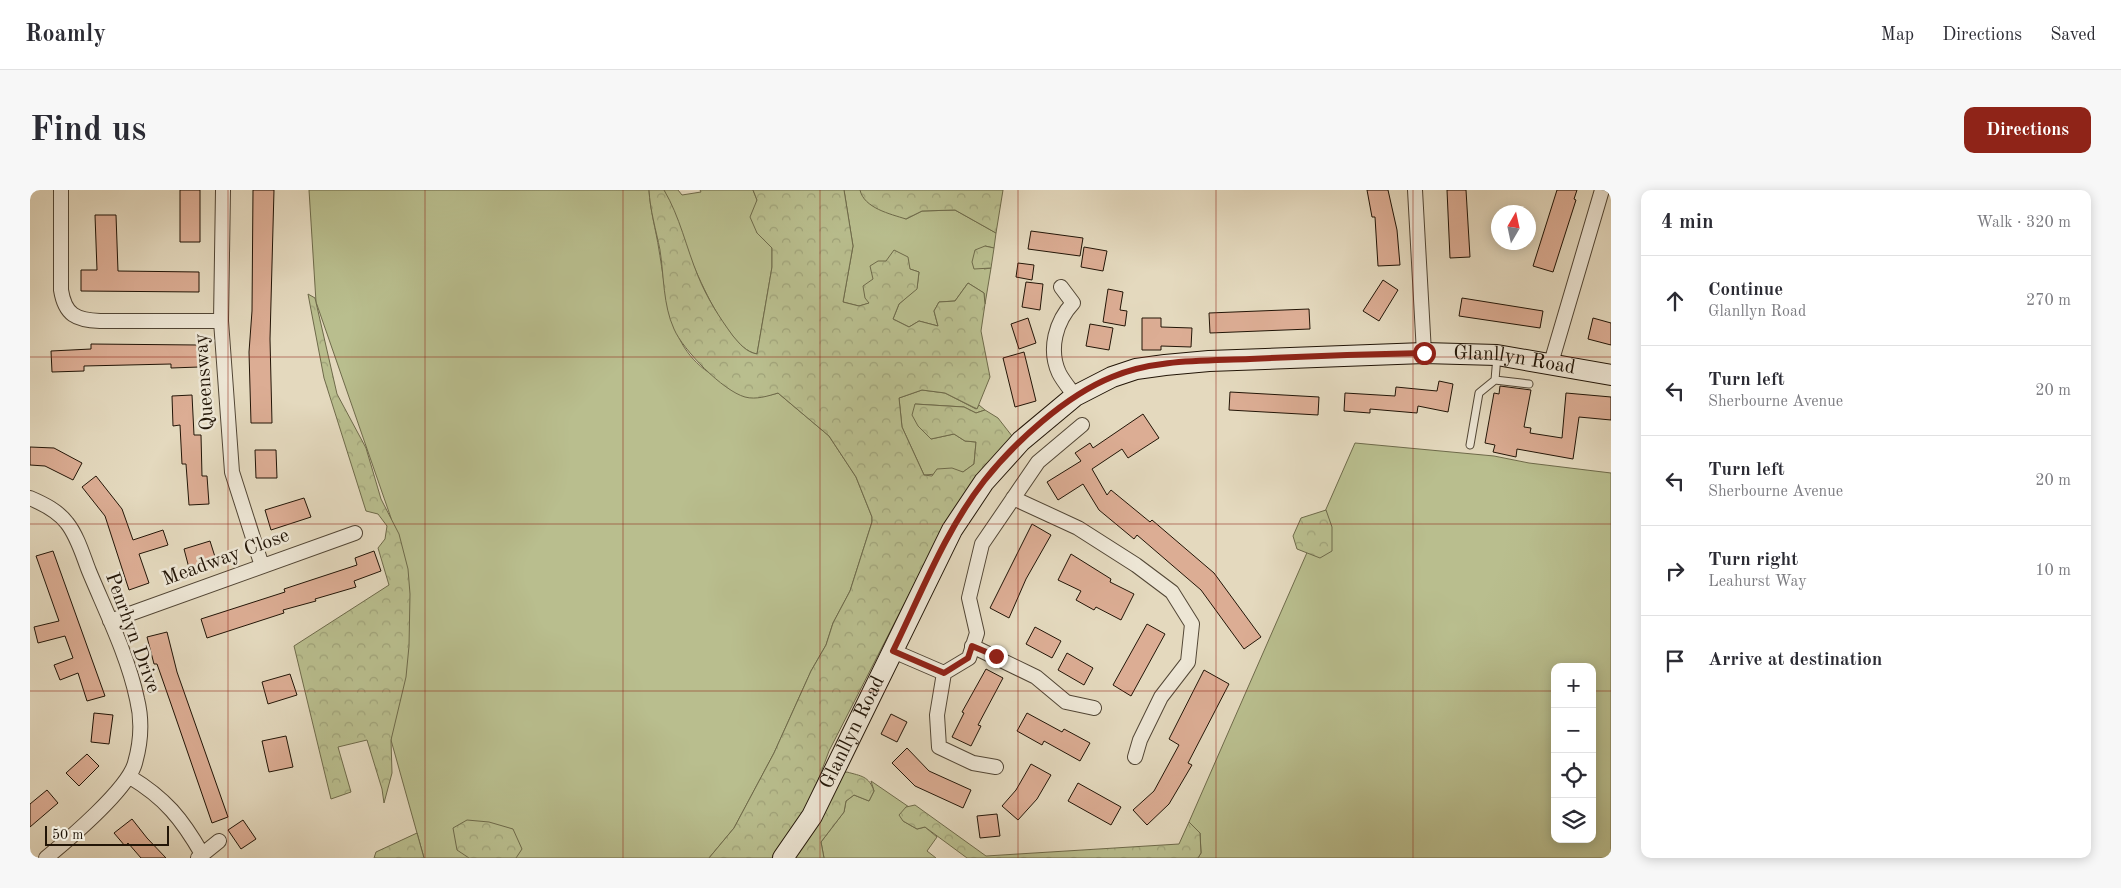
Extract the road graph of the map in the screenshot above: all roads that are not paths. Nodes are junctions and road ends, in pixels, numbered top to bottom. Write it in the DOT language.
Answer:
graph roads {
  1 [pos="60,190"];
  2 [pos="223,190"];
  3 [pos="1415,190"];
  4 [pos="1602,190"];
  5 [pos="1062,287"];
  6 [pos="221,321"];
  7 [pos="1424,353"];
  8 [pos="1497,355"];
  9 [pos="1551,363"];
  10 [pos="1611,375"];
  11 [pos="1495,380"];
  12 [pos="1529,384"];
  13 [pos="1075,396"];
  14 [pos="1082,425"];
  15 [pos="1470,445"];
  16 [pos="30,498"];
  17 [pos="1013,498"];
  18 [pos="355,532"];
  19 [pos="262,566"];
  20 [pos="110,621"];
  21 [pos="972,646"];
  22 [pos="893,651"];
  23 [pos="944,673"];
  24 [pos="1094,708"];
  25 [pos="1134,757"];
  26 [pos="996,767"];
  27 [pos="130,777"];
  28 [pos="219,841"];
  29 [pos="200,856"];
  30 [pos="46,858"];
  31 [pos="783,858"];
  1 -- 6 [label="street"];
  2 -- 6 [label="street, Queensway"];
  3 -- 7 [label="street"];
  4 -- 9 [label="street"];
  5 -- 13 [label="street"];
  6 -- 19 [label="street, Queensway"];
  7 -- 8 [label="street, Glanllyn Road"];
  7 -- 13 [label="street, Glanllyn Road"];
  8 -- 9 [label="street, Glanllyn Road"];
  8 -- 11 [label="lane"];
  9 -- 10 [label="street, Glanllyn Road"];
  11 -- 12 [label="lane"];
  11 -- 15 [label="lane"];
  13 -- 22 [label="street, Glanllyn Road"];
  14 -- 17 [label="street"];
  16 -- 20 [label="street, Penrhyn Drive"];
  17 -- 21 [label="street"];
  17 -- 25 [label="street"];
  18 -- 19 [label="street, Meadway Close"];
  19 -- 20 [label="street, Meadway Close"];
  20 -- 27 [label="street, Penrhyn Drive"];
  21 -- 23 [label="street"];
  21 -- 24 [label="street"];
  22 -- 23 [label="street"];
  22 -- 31 [label="street, Glanllyn Road"];
  23 -- 26 [label="street"];
  27 -- 29 [label="street"];
  27 -- 30 [label="street, Penrhyn Drive"];
  28 -- 29 [label="street"];
}
